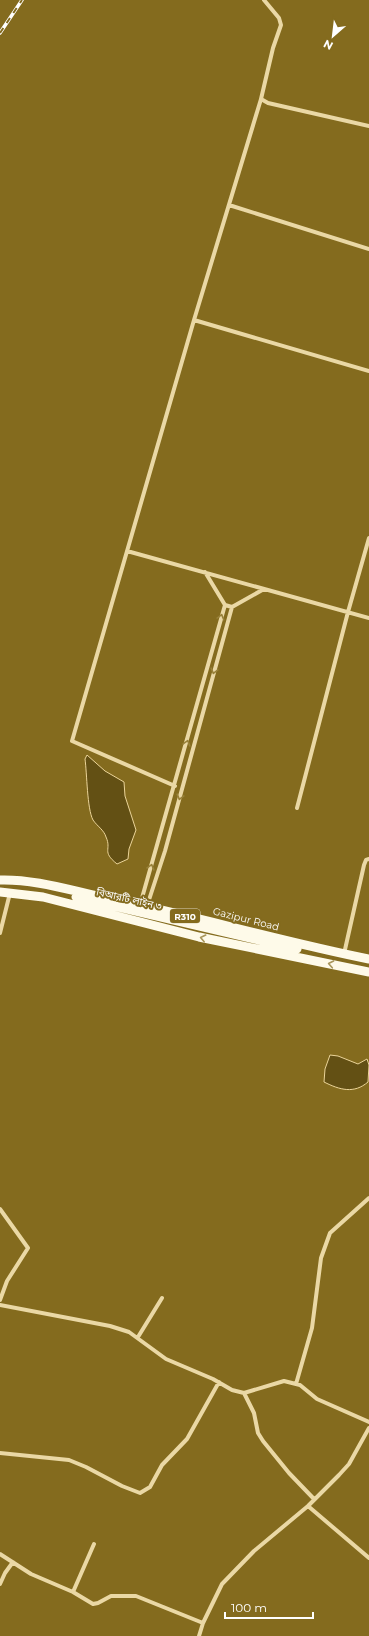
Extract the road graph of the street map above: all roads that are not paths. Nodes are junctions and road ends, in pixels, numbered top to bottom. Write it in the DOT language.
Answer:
graph roads {
  1 [pos="264,0"];
  2 [pos="261,99"];
  3 [pos="369,126"];
  4 [pos="229,205"];
  5 [pos="369,249"];
  6 [pos="194,320"];
  7 [pos="369,371"];
  8 [pos="369,538"];
  9 [pos="127,551"];
  10 [pos="206,572"];
  11 [pos="264,589"];
  12 [pos="225,605"];
  13 [pos="232,607"];
  14 [pos="348,612"];
  15 [pos="369,618"];
  16 [pos="175,786"];
  17 [pos="297,808"];
  18 [pos="369,859"];
  19 [pos="0,880"];
  20 [pos="0,886"];
  21 [pos="0,892"];
  22 [pos="10,893"];
  23 [pos="144,906"];
  24 [pos="0,933"];
  25 [pos="344,954"];
  26 [pos="369,959"];
  27 [pos="369,964"];
  28 [pos="369,972"];
  29 [pos="369,1198"];
  30 [pos="0,1209"];
  31 [pos="162,1298"];
  32 [pos="0,1300"];
  33 [pos="0,1305"];
  34 [pos="138,1337"];
  35 [pos="219,1382"];
  36 [pos="296,1384"];
  37 [pos="244,1393"];
  38 [pos="369,1422"];
  39 [pos="369,1428"];
  40 [pos="0,1453"];
  41 [pos="314,1499"];
  42 [pos="308,1506"];
  43 [pos="94,1544"];
  44 [pos="0,1554"];
  45 [pos="369,1558"];
  46 [pos="13,1562"];
  47 [pos="0,1584"];
  48 [pos="73,1592"];
  49 [pos="203,1623"];
  50 [pos="199,1636"];
  1 -- 2 [label="street"];
  2 -- 3 [label="street"];
  2 -- 4 [label="street"];
  4 -- 5 [label="street"];
  4 -- 6 [label="street"];
  6 -- 7 [label="street"];
  6 -- 9 [label="street"];
  8 -- 14 [label="street"];
  9 -- 10 [label="street"];
  9 -- 16 [label="street"];
  10 -- 11 [label="street"];
  10 -- 12 [label="street"];
  11 -- 13 [label="street"];
  11 -- 14 [label="street"];
  12 -- 13 [label="street"];
  16 -- 12 [label="street, one-way"];
  13 -- 23 [label="street, one-way"];
  14 -- 15 [label="street"];
  14 -- 17 [label="street"];
  23 -- 16 [label="street, one-way"];
  18 -- 25 [label="street"];
  19 -- 23 [label="main road, Gazipur Road / R310"];
  20 -- 27 [label="main road, বিআরটি লাইন ৩"];
  21 -- 22 [label="main road, R310"];
  22 -- 24 [label="street"];
  28 -- 22 [label="main road, R310, one-way"];
  23 -- 25 [label="main road, Gazipur Road / R310"];
  25 -- 26 [label="main road, Gazipur Road / R310"];
  29 -- 36 [label="street"];
  30 -- 32 [label="street"];
  31 -- 34 [label="street"];
  33 -- 34 [label="street"];
  34 -- 35 [label="street"];
  35 -- 37 [label="street"];
  35 -- 40 [label="street"];
  36 -- 37 [label="street"];
  36 -- 38 [label="street"];
  37 -- 41 [label="street"];
  39 -- 41 [label="street"];
  41 -- 42 [label="street"];
  42 -- 45 [label="street"];
  42 -- 49 [label="street"];
  43 -- 48 [label="street"];
  44 -- 46 [label="street"];
  46 -- 47 [label="street"];
  46 -- 48 [label="street"];
  48 -- 49 [label="street"];
  49 -- 50 [label="street"];
}
